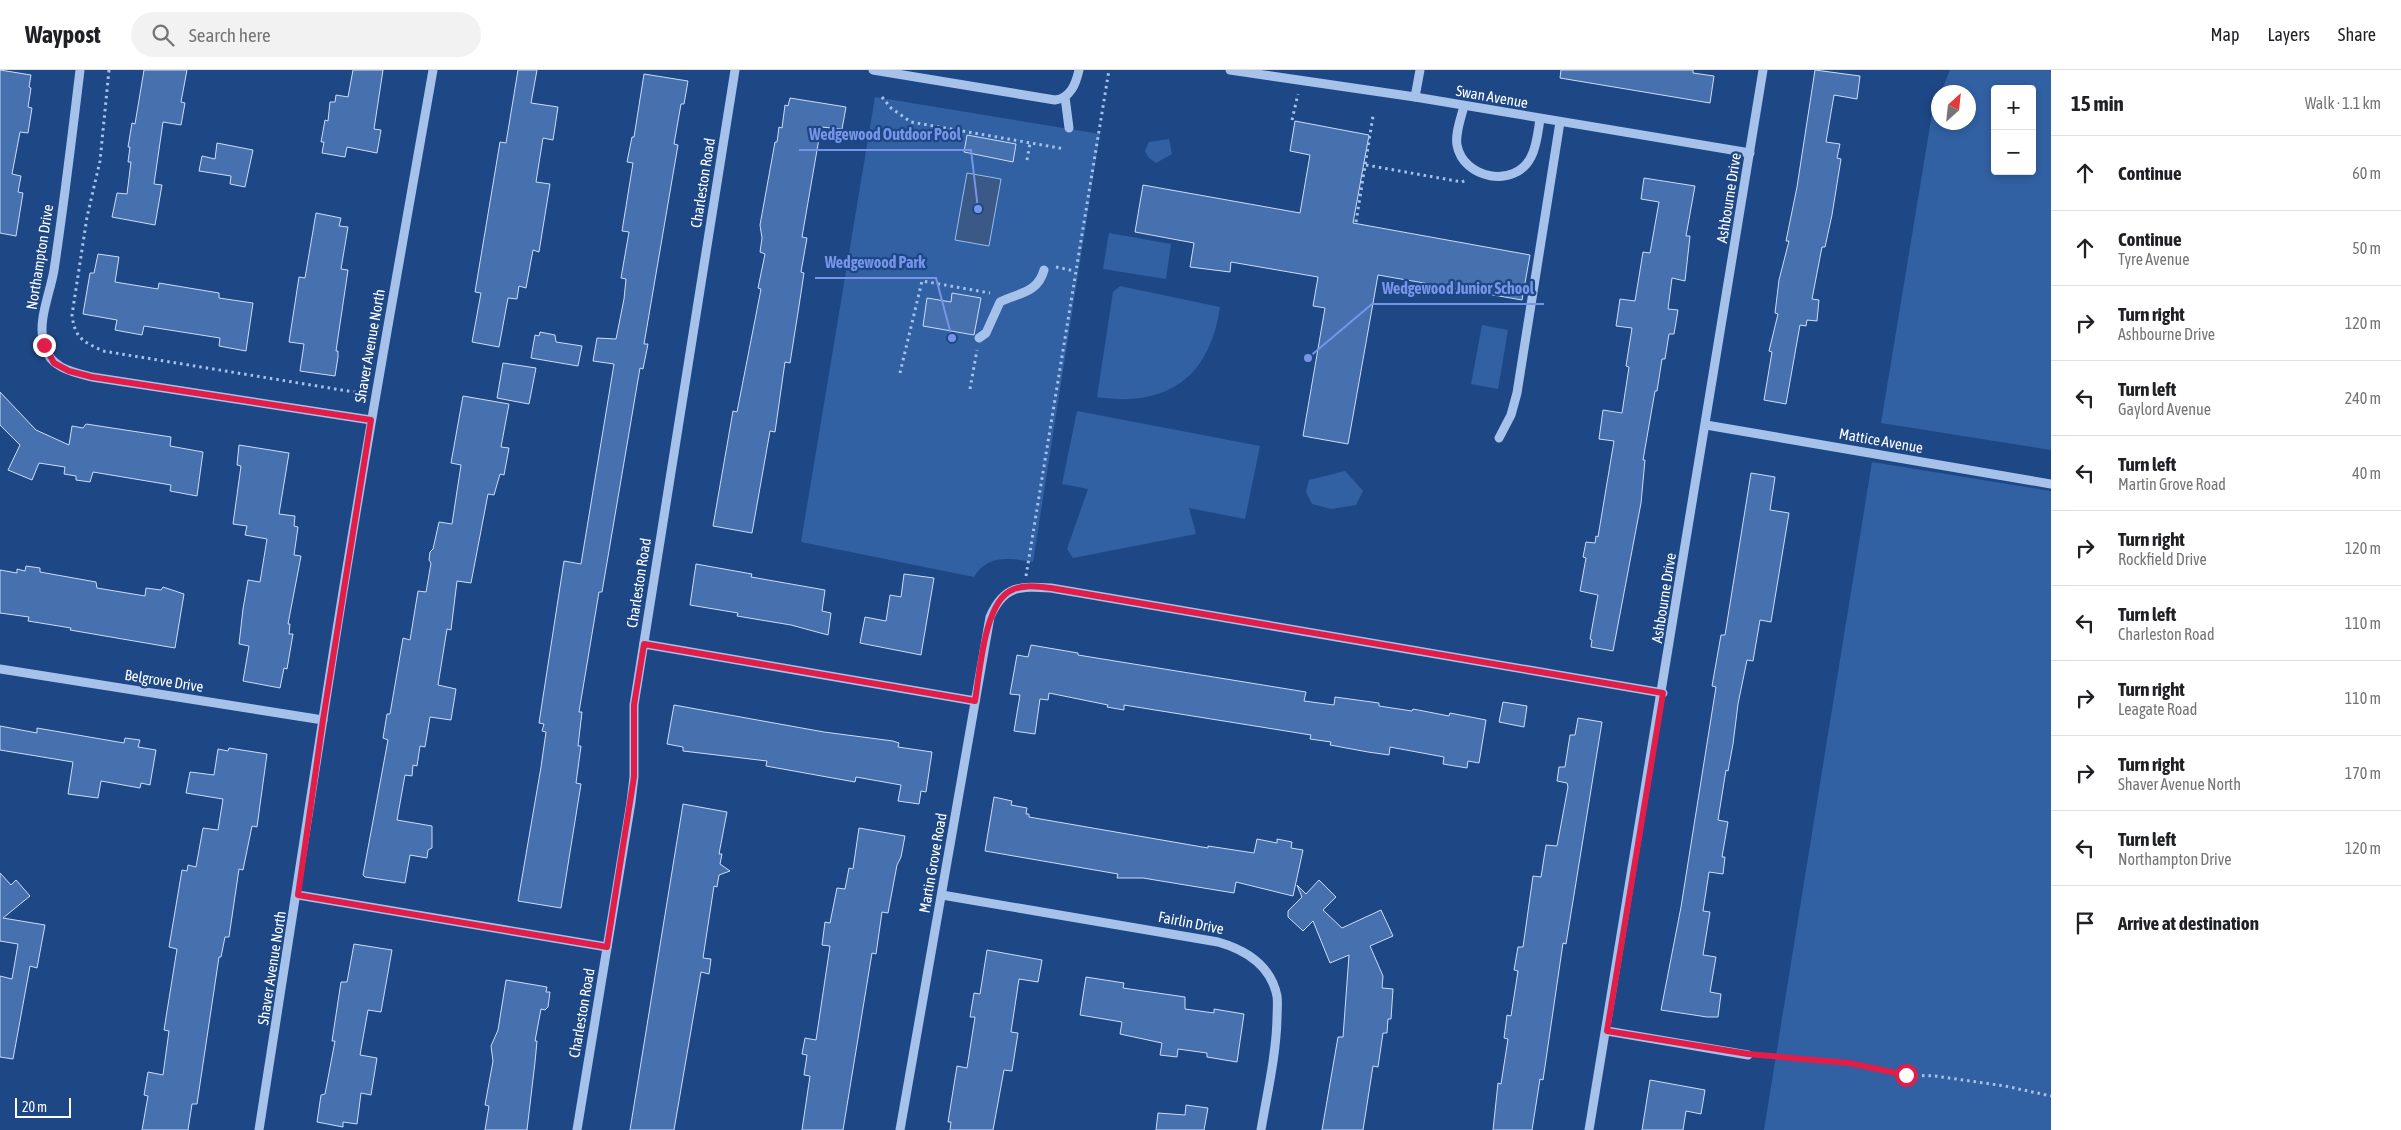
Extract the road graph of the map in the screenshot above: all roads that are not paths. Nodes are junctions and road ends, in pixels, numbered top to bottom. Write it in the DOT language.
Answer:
graph roads {
  1 [pos="80,70"];
  2 [pos="433,70"];
  3 [pos="735,70"];
  4 [pos="873,70"];
  5 [pos="1079,70"];
  6 [pos="1230,70"];
  7 [pos="1420,70"];
  8 [pos="1764,70"];
  9 [pos="1065,97"];
  10 [pos="1415,97"];
  11 [pos="1464,106"];
  12 [pos="1540,119"];
  13 [pos="1560,122"];
  14 [pos="1069,128"];
  15 [pos="1750,153"];
  16 [pos="1048,268"];
  17 [pos="979,338"];
  18 [pos="371,420"];
  19 [pos="1706,425"];
  20 [pos="1499,438"];
  21 [pos="2051,484"];
  22 [pos="644,644"];
  23 [pos="0,669"];
  24 [pos="1663,693"];
  25 [pos="975,701"];
  26 [pos="323,720"];
  27 [pos="298,895"];
  28 [pos="942,896"];
  29 [pos="607,947"];
  30 [pos="1607,1031"];
  31 [pos="1748,1054"];
  32 [pos="259,1130"];
  33 [pos="577,1130"];
  34 [pos="900,1130"];
  35 [pos="1261,1130"];
  36 [pos="1590,1130"];
  1 -- 18 [label="street, Northampton Drive"];
  2 -- 18 [label="street, Shaver Avenue North"];
  3 -- 22 [label="street, Charleston Road"];
  4 -- 9 [label="street"];
  5 -- 9 [label="street"];
  6 -- 10 [label="street, Swan Avenue"];
  7 -- 10 [label="street"];
  8 -- 15 [label="street, Ashbourne Drive"];
  9 -- 14 [label="street"];
  10 -- 11 [label="street, Swan Avenue"];
  11 -- 12 [label="street, Swan Avenue"];
  11 -- 12 [label="street"];
  12 -- 13 [label="street, Swan Avenue"];
  13 -- 15 [label="street, Swan Avenue"];
  13 -- 20 [label="street"];
  15 -- 19 [label="street, Ashbourne Drive"];
  16 -- 17 [label="street"];
  18 -- 26 [label="street, Shaver Avenue North"];
  19 -- 21 [label="street, Mattice Avenue"];
  19 -- 24 [label="street, Ashbourne Drive"];
  22 -- 25 [label="street"];
  22 -- 29 [label="street, Charleston Road"];
  23 -- 26 [label="street, Belgrove Drive"];
  24 -- 25 [label="street, Martin Grove Road"];
  24 -- 30 [label="street, Ashbourne Drive"];
  25 -- 28 [label="street, Martin Grove Road"];
  26 -- 27 [label="street, Shaver Avenue North"];
  27 -- 29 [label="street"];
  27 -- 32 [label="street, Shaver Avenue North"];
  28 -- 34 [label="street, Martin Grove Road"];
  28 -- 35 [label="street, Fairlin Drive"];
  29 -- 33 [label="street, Charleston Road"];
  30 -- 31 [label="street"];
  30 -- 36 [label="street, Ashbourne Drive"];
}
